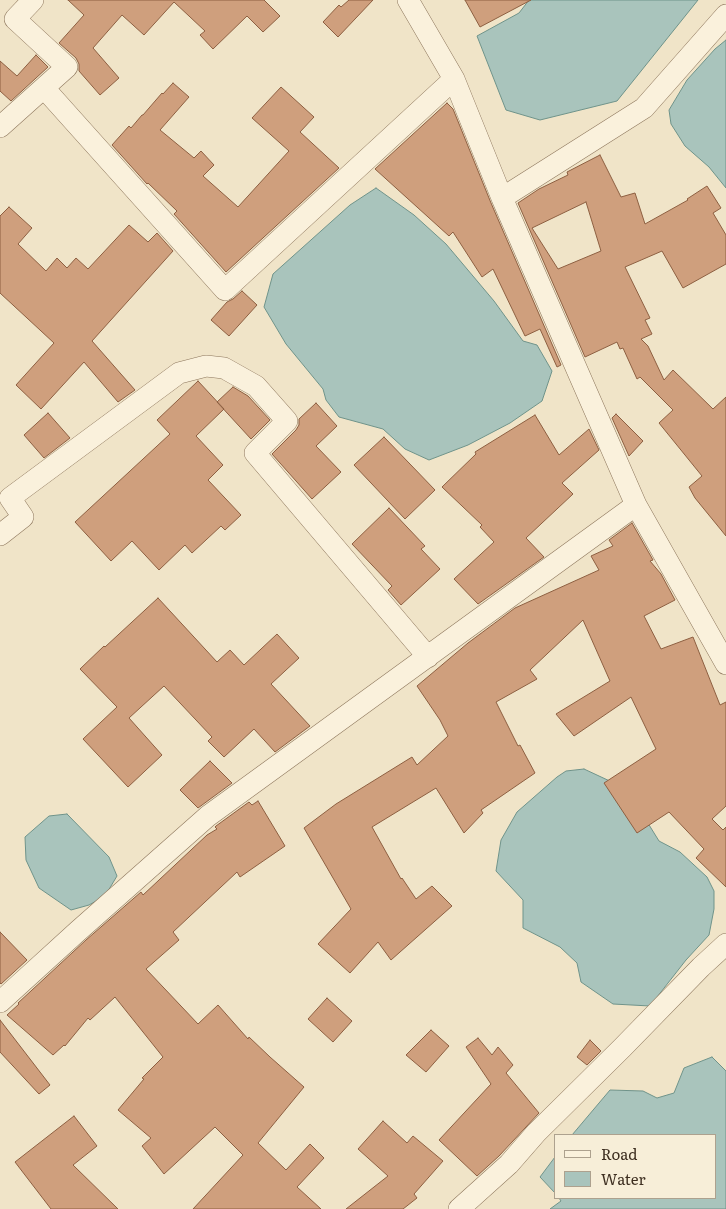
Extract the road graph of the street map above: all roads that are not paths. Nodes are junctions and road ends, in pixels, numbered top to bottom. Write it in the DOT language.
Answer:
graph roads {
  1 [pos="33,0"];
  2 [pos="408,0"];
  3 [pos="726,15"];
  4 [pos="454,79"];
  5 [pos="44,88"];
  6 [pos="0,127"];
  7 [pos="502,198"];
  8 [pos="636,505"];
  9 [pos="0,535"];
  10 [pos="428,657"];
  11 [pos="726,664"];
  12 [pos="726,944"];
  13 [pos="0,1002"];
  14 [pos="459,1209"];
  1 -- 5 [label="street"];
  2 -- 4 [label="street"];
  3 -- 7 [label="street"];
  4 -- 5 [label="street"];
  4 -- 7 [label="street"];
  5 -- 6 [label="street"];
  7 -- 8 [label="street"];
  8 -- 10 [label="street"];
  8 -- 11 [label="street"];
  9 -- 10 [label="street"];
  10 -- 13 [label="street"];
  12 -- 14 [label="street"];
}
